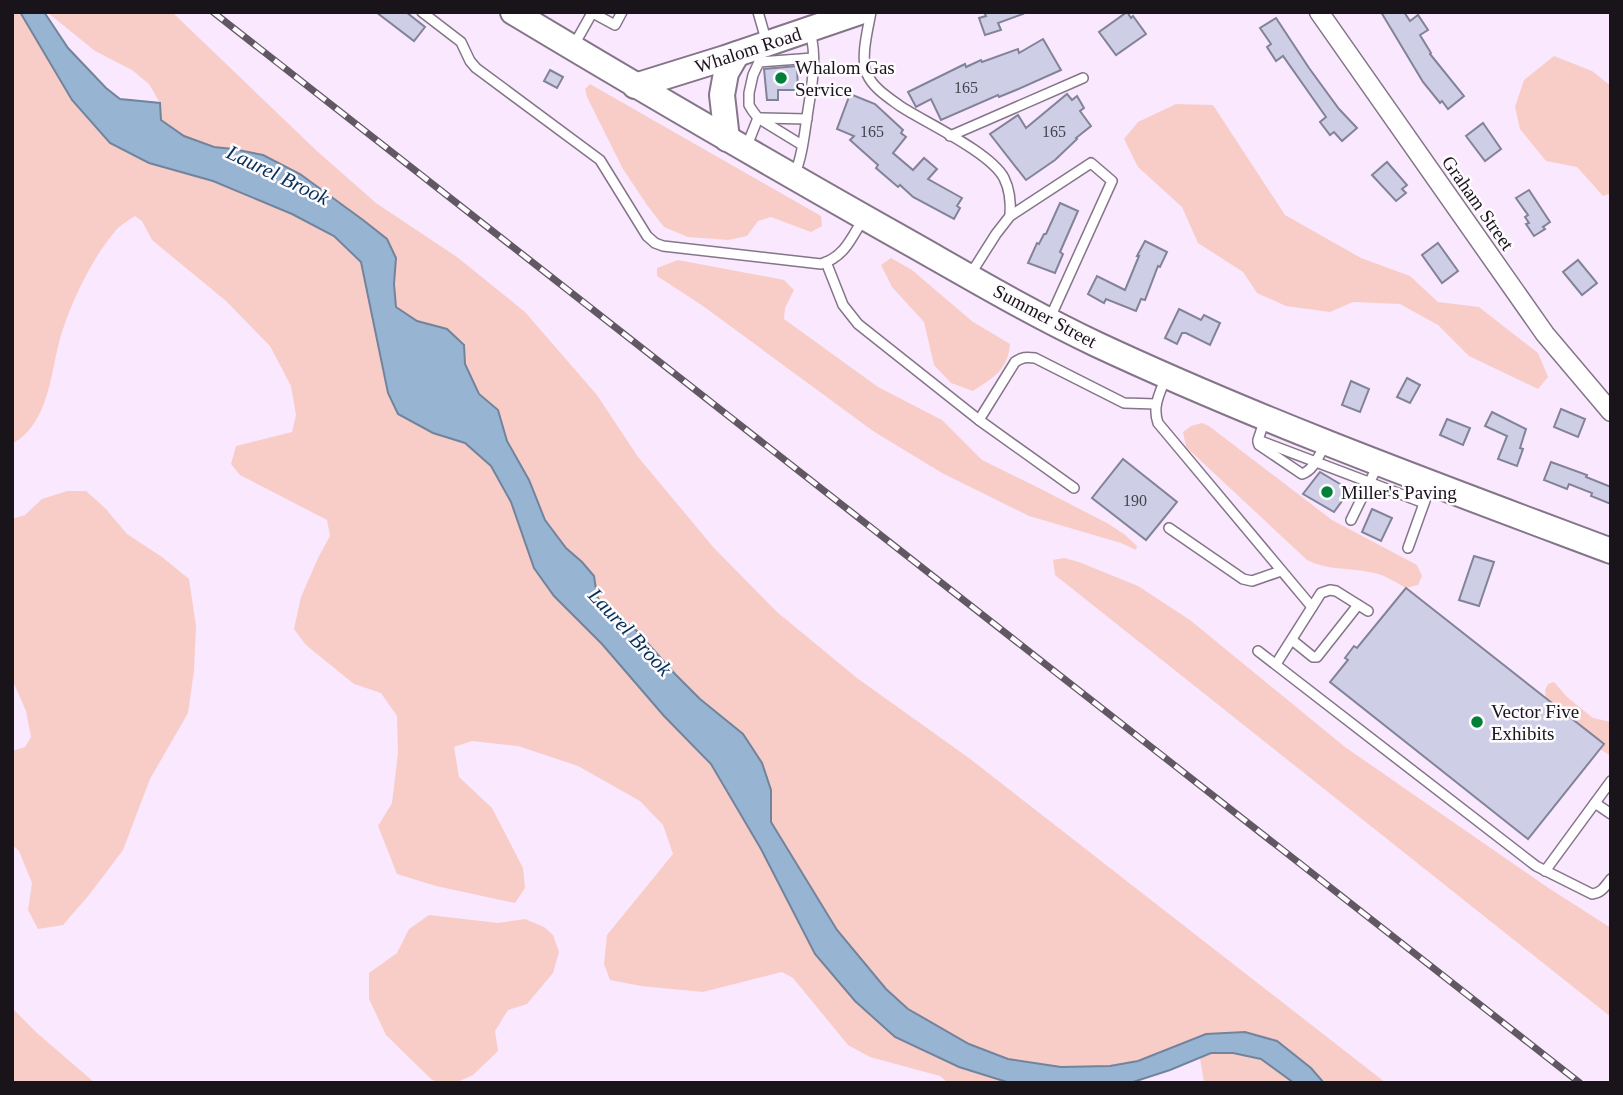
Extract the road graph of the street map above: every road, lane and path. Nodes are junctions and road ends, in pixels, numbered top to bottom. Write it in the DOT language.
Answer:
graph roads {
  1 [pos="422,12"];
  2 [pos="513,12"];
  3 [pos="622,12"];
  4 [pos="758,12"];
  5 [pos="860,12"];
  6 [pos="871,12"];
  7 [pos="1319,12"];
  8 [pos="592,13"];
  9 [pos="809,30"];
  10 [pos="572,48"];
  11 [pos="754,53"];
  12 [pos="813,58"];
  13 [pos="1083,78"];
  14 [pos="635,86"];
  15 [pos="758,118"];
  16 [pos="807,119"];
  17 [pos="950,136"];
  18 [pos="736,144"];
  19 [pos="802,145"];
  20 [pos="793,176"];
  21 [pos="1010,216"];
  22 [pos="865,217"];
  23 [pos="826,262"];
  24 [pos="970,276"];
  25 [pos="1050,320"];
  26 [pos="1167,376"];
  27 [pos="1156,404"];
  28 [pos="1611,412"];
  29 [pos="979,420"];
  30 [pos="1262,429"];
  31 [pos="1321,452"];
  32 [pos="1375,472"];
  33 [pos="1074,488"];
  34 [pos="1428,493"];
  35 [pos="1351,520"];
  36 [pos="1168,528"];
  37 [pos="1408,548"];
  38 [pos="1611,551"];
  39 [pos="1282,571"];
  40 [pos="1358,605"];
  41 [pos="1312,607"];
  42 [pos="1368,611"];
  43 [pos="1292,640"];
  44 [pos="1258,651"];
  45 [pos="1276,664"];
  46 [pos="1611,781"];
  47 [pos="1595,803"];
  48 [pos="1611,814"];
  49 [pos="1545,871"];
  50 [pos="1611,878"];
  1 -- 23 [label="lane"];
  2 -- 10 [label="main road, Summer Street"];
  3 -- 8 [label="lane"];
  4 -- 11 [label="lane"];
  5 -- 9 [label="main road, Whalom Road"];
  6 -- 17 [label="lane"];
  7 -- 28 [label="street, Graham Street"];
  8 -- 10 [label="lane"];
  9 -- 11 [label="main road, Whalom Road"];
  9 -- 12 [label="lane"];
  10 -- 14 [label="main road, Summer Street"];
  11 -- 12 [label="lane"];
  11 -- 14 [label="main road, Whalom Road"];
  11 -- 15 [label="lane"];
  11 -- 18 [label="main road"];
  12 -- 16 [label="lane"];
  13 -- 17 [label="lane"];
  14 -- 18 [label="main road, Summer Street"];
  15 -- 16 [label="lane"];
  15 -- 18 [label="lane"];
  15 -- 19 [label="lane"];
  16 -- 19 [label="lane"];
  17 -- 21 [label="lane"];
  18 -- 20 [label="main road, Summer Street"];
  19 -- 20 [label="lane"];
  20 -- 22 [label="main road, Summer Street"];
  21 -- 24 [label="lane"];
  21 -- 25 [label="lane"];
  22 -- 23 [label="lane"];
  22 -- 24 [label="main road, Summer Street"];
  23 -- 29 [label="lane"];
  24 -- 25 [label="main road, Summer Street"];
  25 -- 26 [label="main road, Summer Street"];
  26 -- 27 [label="lane"];
  26 -- 30 [label="main road, Summer Street"];
  27 -- 29 [label="lane"];
  27 -- 39 [label="lane"];
  29 -- 33 [label="lane"];
  30 -- 31 [label="main road, Summer Street"];
  30 -- 31 [label="lane"];
  31 -- 32 [label="main road, Summer Street"];
  32 -- 34 [label="main road, Summer Street"];
  32 -- 35 [label="lane"];
  34 -- 37 [label="lane"];
  34 -- 38 [label="main road, Summer Street"];
  36 -- 39 [label="lane"];
  39 -- 41 [label="lane"];
  40 -- 41 [label="lane"];
  40 -- 42 [label="lane"];
  40 -- 43 [label="lane"];
  41 -- 43 [label="lane"];
  43 -- 45 [label="lane"];
  44 -- 45 [label="lane"];
  45 -- 49 [label="lane"];
  46 -- 47 [label="lane"];
  47 -- 48 [label="lane"];
  47 -- 49 [label="lane"];
  49 -- 50 [label="lane"];
}
